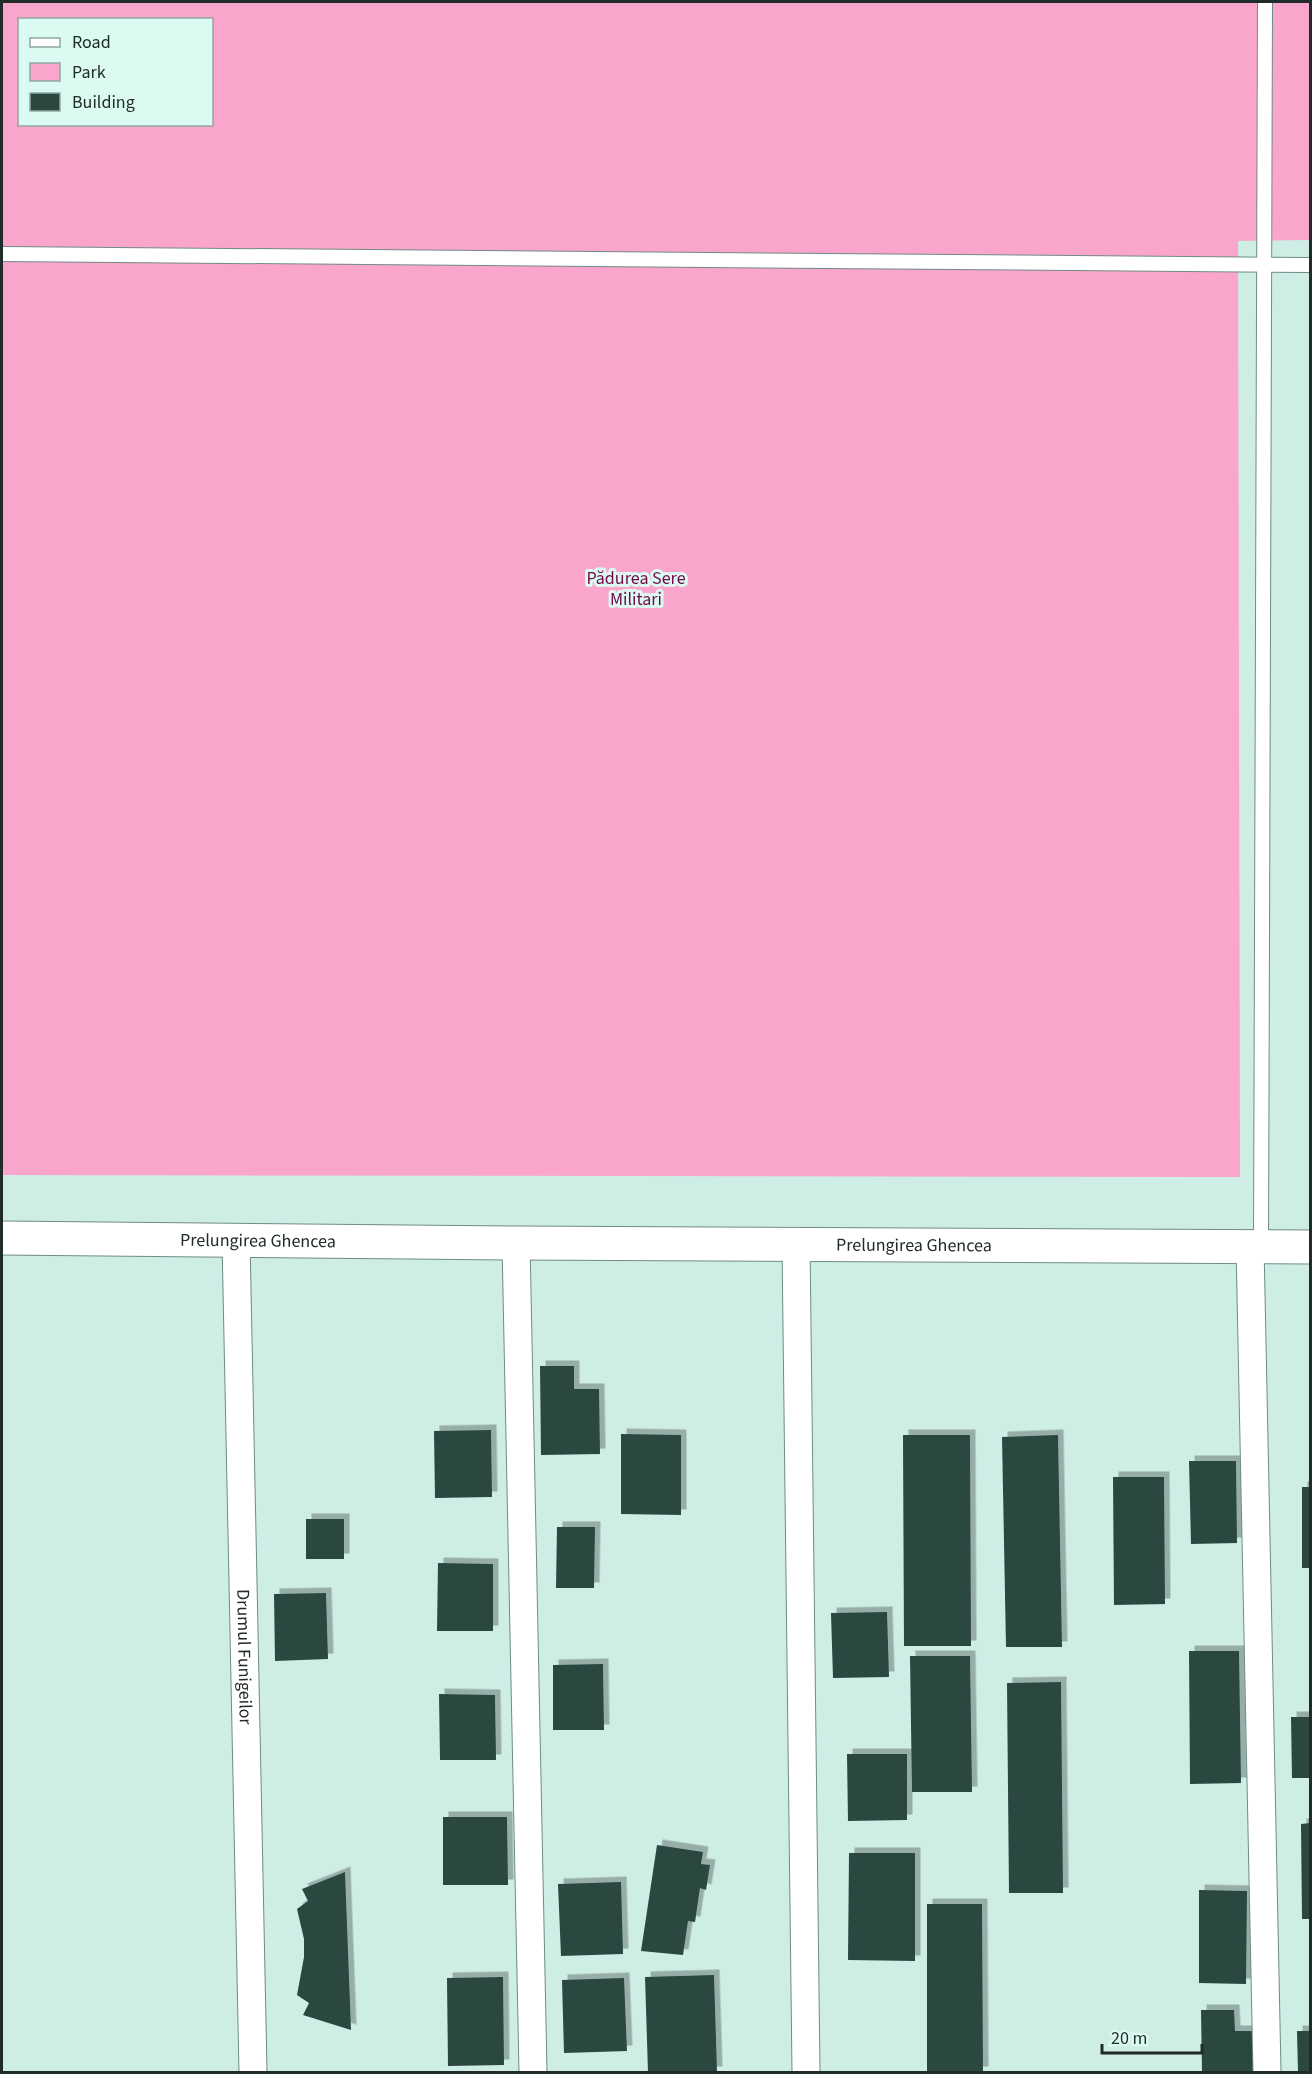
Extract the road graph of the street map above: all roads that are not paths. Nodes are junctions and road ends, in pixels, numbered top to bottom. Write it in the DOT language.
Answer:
graph roads {
  1 [pos="1265,2"];
  2 [pos="2,254"];
  3 [pos="1263,265"];
  4 [pos="1311,265"];
  5 [pos="2,1238"];
  6 [pos="236,1240"];
  7 [pos="516,1243"];
  8 [pos="796,1244"];
  9 [pos="1256,1246"];
  10 [pos="1311,1247"];
  11 [pos="253,2073"];
  12 [pos="533,2073"];
  13 [pos="806,2073"];
  14 [pos="1267,2073"];
  1 -- 3 [label="lane"];
  2 -- 3 [label="lane"];
  3 -- 4 [label="lane"];
  3 -- 9 [label="lane"];
  5 -- 6 [label="main road, Prelungirea Ghencea"];
  6 -- 7 [label="main road, Prelungirea Ghencea"];
  6 -- 11 [label="street, Drumul Funigeilor"];
  7 -- 8 [label="main road, Prelungirea Ghencea"];
  7 -- 12 [label="street"];
  8 -- 9 [label="main road, Prelungirea Ghencea"];
  8 -- 13 [label="street"];
  9 -- 10 [label="main road, Prelungirea Ghencea"];
  9 -- 14 [label="street"];
}
